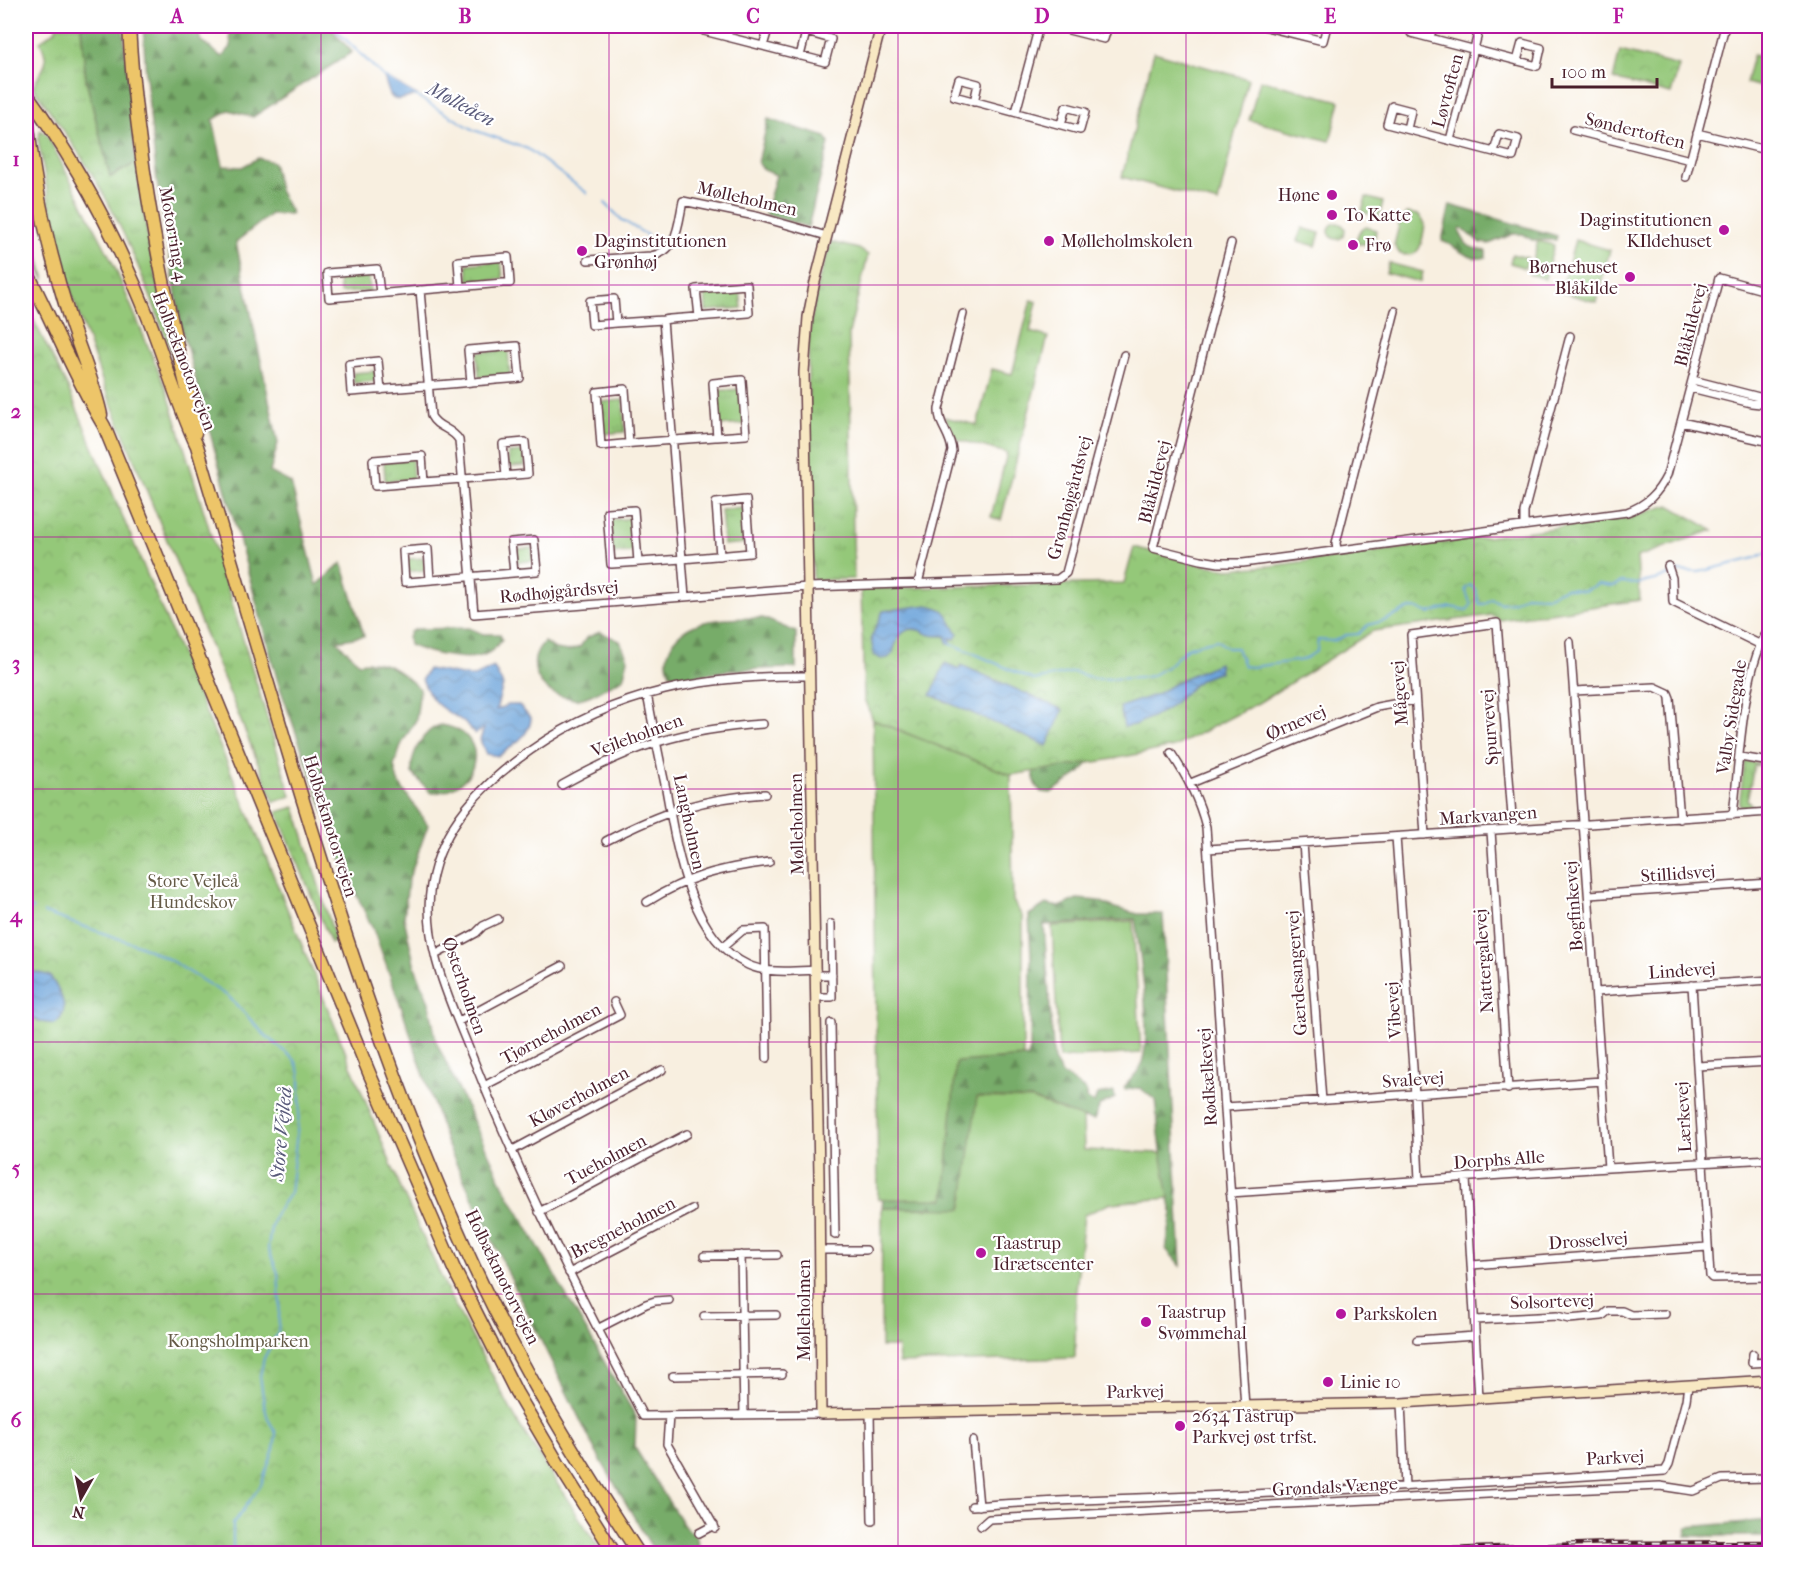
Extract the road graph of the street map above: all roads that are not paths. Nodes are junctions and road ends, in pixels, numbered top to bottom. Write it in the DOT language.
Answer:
graph roads {
  1 [pos="129,26"];
  2 [pos="706,26"];
  3 [pos="730,26"];
  4 [pos="769,26"];
  5 [pos="881,26"];
  6 [pos="1039,26"];
  7 [pos="1053,26"];
  8 [pos="1087,26"];
  9 [pos="1108,26"];
  10 [pos="1263,26"];
  11 [pos="1307,26"];
  12 [pos="1327,26"];
  13 [pos="1413,26"];
  14 [pos="1433,26"];
  15 [pos="1480,26"];
  16 [pos="1725,26"];
  17 [pos="1085,34"];
  18 [pos="1304,36"];
  19 [pos="727,37"];
  20 [pos="1430,38"];
  21 [pos="763,46"];
  22 [pos="1474,50"];
  23 [pos="800,56"];
  24 [pos="1517,61"];
  25 [pos="26,93"];
  26 [pos="974,102"];
  27 [pos="26,105"];
  28 [pos="1016,112"];
  29 [pos="1061,124"];
  30 [pos="1407,129"];
  31 [pos="1573,130"];
  32 [pos="1697,133"];
  33 [pos="1450,140"];
  34 [pos="1770,151"];
  35 [pos="1494,152"];
  36 [pos="1690,160"];
  37 [pos="1686,177"];
  38 [pos="827,236"];
  39 [pos="1231,243"];
  40 [pos="588,260"];
  41 [pos="26,270"];
  42 [pos="460,287"];
  43 [pos="420,290"];
  44 [pos="1770,292"];
  45 [pos="380,294"];
  46 [pos="1395,311"];
  47 [pos="963,314"];
  48 [pos="699,317"];
  49 [pos="663,320"];
  50 [pos="616,323"];
  51 [pos="1569,336"];
  52 [pos="1124,355"];
  53 [pos="1693,380"];
  54 [pos="471,382"];
  55 [pos="429,386"];
  56 [pos="1690,388"];
  57 [pos="381,390"];
  58 [pos="1770,398"];
  59 [pos="1770,405"];
  60 [pos="1681,422"];
  61 [pos="104,426"];
  62 [pos="717,437"];
  63 [pos="673,440"];
  64 [pos="1770,442"];
  65 [pos="629,444"];
  66 [pos="197,446"];
  67 [pos="506,476"];
  68 [pos="464,479"];
  69 [pos="424,482"];
  70 [pos="1524,526"];
  71 [pos="1337,550"];
  72 [pos="720,556"];
  73 [pos="682,559"];
  74 [pos="638,562"];
  75 [pos="1670,571"];
  76 [pos="514,573"];
  77 [pos="471,576"];
  78 [pos="430,580"];
  79 [pos="918,584"];
  80 [pos="808,587"];
  81 [pos="685,597"];
  82 [pos="1497,623"];
  83 [pos="1770,627"];
  84 [pos="1570,642"];
  85 [pos="1761,645"];
  86 [pos="810,676"];
  87 [pos="1574,691"];
  88 [pos="647,694"];
  89 [pos="1415,700"];
  90 [pos="763,724"];
  91 [pos="656,741"];
  92 [pos="1171,753"];
  93 [pos="1740,757"];
  94 [pos="1770,762"];
  95 [pos="1191,783"];
  96 [pos="562,785"];
  97 [pos="765,794"];
  98 [pos="670,811"];
  99 [pos="1770,812"];
  100 [pos="1733,815"];
  101 [pos="1680,819"];
  102 [pos="1584,825"];
  103 [pos="1513,830"];
  104 [pos="1491,831"];
  105 [pos="1425,835"];
  106 [pos="1396,837"];
  107 [pos="606,841"];
  108 [pos="1303,843"];
  109 [pos="1208,849"];
  110 [pos="769,862"];
  111 [pos="686,880"];
  112 [pos="1770,883"];
  113 [pos="1589,895"];
  114 [pos="647,902"];
  115 [pos="498,919"];
  116 [pos="831,924"];
  117 [pos="723,947"];
  118 [pos="435,955"];
  119 [pos="562,966"];
  120 [pos="767,970"];
  121 [pos="816,973"];
  122 [pos="832,975"];
  123 [pos="1770,980"];
  124 [pos="1692,985"];
  125 [pos="1596,992"];
  126 [pos="816,997"];
  127 [pos="614,1002"];
  128 [pos="459,1021"];
  129 [pos="831,1023"];
  130 [pos="767,1058"];
  131 [pos="1770,1062"];
  132 [pos="1697,1066"];
  133 [pos="662,1070"];
  134 [pos="1602,1082"];
  135 [pos="484,1086"];
  136 [pos="1508,1089"];
  137 [pos="832,1091"];
  138 [pos="818,1092"];
  139 [pos="1415,1095"];
  140 [pos="1322,1101"];
  141 [pos="1226,1107"];
  142 [pos="687,1134"];
  143 [pos="511,1151"];
  144 [pos="1770,1159"];
  145 [pos="1701,1164"];
  146 [pos="1608,1168"];
  147 [pos="819,1174"];
  148 [pos="834,1174"];
  149 [pos="1466,1179"];
  150 [pos="1419,1180"];
  151 [pos="1230,1193"];
  152 [pos="692,1209"];
  153 [pos="539,1212"];
  154 [pos="835,1235"];
  155 [pos="1707,1247"];
  156 [pos="820,1250"];
  157 [pos="866,1250"];
  158 [pos="741,1255"];
  159 [pos="777,1255"];
  160 [pos="704,1256"];
  161 [pos="1472,1265"];
  162 [pos="569,1273"];
  163 [pos="1770,1277"];
  164 [pos="669,1300"];
  165 [pos="1665,1314"];
  166 [pos="742,1315"];
  167 [pos="776,1315"];
  168 [pos="704,1316"];
  169 [pos="1475,1320"];
  170 [pos="597,1329"];
  171 [pos="1475,1336"];
  172 [pos="1417,1340"];
  173 [pos="1753,1354"];
  174 [pos="1770,1362"];
  175 [pos="782,1374"];
  176 [pos="743,1375"];
  177 [pos="673,1376"];
  178 [pos="1770,1380"];
  179 [pos="1688,1385"];
  180 [pos="1479,1398"];
  181 [pos="1401,1404"];
  182 [pos="1245,1407"];
  183 [pos="870,1413"];
  184 [pos="821,1414"];
  185 [pos="744,1415"];
  186 [pos="643,1416"];
  187 [pos="669,1416"];
  188 [pos="974,1441"];
  189 [pos="1770,1478"];
  190 [pos="1405,1487"];
  191 [pos="872,1521"];
  192 [pos="981,1526"];
  193 [pos="699,1533"];
  194 [pos="615,1554"];
  195 [pos="639,1554"];
  1 -- 66 [label="highway, Motorring 4"];
  2 -- 19 [label="street"];
  3 -- 19 [label="street"];
  4 -- 21 [label="street"];
  5 -- 38 [label="street, Mølleholmen"];
  6 -- 28 [label="street"];
  7 -- 17 [label="street"];
  8 -- 17 [label="street"];
  9 -- 17 [label="street"];
  10 -- 18 [label="street"];
  11 -- 18 [label="street"];
  12 -- 18 [label="street"];
  13 -- 20 [label="street, Løvtoften"];
  14 -- 20 [label="street, Løvtoften"];
  15 -- 22 [label="street, Løvtoften"];
  16 -- 32 [label="street, Søndertoften"];
  19 -- 21 [label="street"];
  20 -- 22 [label="street, Løvtoften"];
  21 -- 23 [label="street"];
  22 -- 24 [label="street, Løvtoften"];
  22 -- 33 [label="street, Løvtoften"];
  23 -- 23 [label="street"];
  25 -- 66 [label="highway, Holbækmotorvejen"];
  26 -- 28 [label="street"];
  27 -- 61 [label="highway"];
  28 -- 29 [label="street"];
  30 -- 33 [label="street, Løvtoften"];
  31 -- 36 [label="street, Søndertoften"];
  32 -- 34 [label="street, Søndertoften"];
  32 -- 36 [label="street, Søndertoften"];
  33 -- 35 [label="street, Løvtoften"];
  36 -- 37 [label="street, Søndertoften"];
  38 -- 40 [label="street, Mølleholmen"];
  38 -- 80 [label="street, Mølleholmen"];
  39 -- 71 [label="street, Blåkildevej"];
  41 -- 61 [label="highway"];
  42 -- 42 [label="street"];
  42 -- 43 [label="street"];
  43 -- 45 [label="street"];
  43 -- 55 [label="street, Rødhøjgårdsvej"];
  44 -- 53 [label="street, Blåkildevej"];
  45 -- 45 [label="street"];
  46 -- 71 [label="street"];
  47 -- 79 [label="street"];
  48 -- 48 [label="street"];
  48 -- 49 [label="street"];
  49 -- 50 [label="street"];
  49 -- 63 [label="street"];
  50 -- 50 [label="street"];
  51 -- 70 [label="street"];
  52 -- 79 [label="street, Grønhøjgårdsvej"];
  53 -- 56 [label="street, Blåkildevej"];
  53 -- 58 [label="street, Blåkildevej"];
  54 -- 54 [label="street"];
  54 -- 55 [label="street"];
  55 -- 57 [label="street"];
  55 -- 68 [label="street, Rødhøjgårdsvej"];
  56 -- 59 [label="street, Blåkildevej"];
  56 -- 60 [label="street, Blåkildevej"];
  57 -- 57 [label="street"];
  60 -- 64 [label="street"];
  60 -- 70 [label="street, Blåkildevej"];
  61 -- 194 [label="highway"];
  62 -- 62 [label="street"];
  62 -- 63 [label="street"];
  63 -- 65 [label="street"];
  63 -- 73 [label="street"];
  65 -- 65 [label="street"];
  66 -- 195 [label="highway, Holbækmotorvejen"];
  67 -- 67 [label="street"];
  67 -- 68 [label="street"];
  68 -- 69 [label="street"];
  68 -- 77 [label="street, Rødhøjgårdsvej"];
  69 -- 69 [label="street"];
  70 -- 71 [label="street, Blåkildevej"];
  72 -- 72 [label="street, Rødhøjgårdsvej"];
  72 -- 73 [label="street, Rødhøjgårdsvej"];
  73 -- 74 [label="street, Rødhøjgårdsvej"];
  73 -- 81 [label="street"];
  74 -- 74 [label="street, Rødhøjgårdsvej"];
  75 -- 85 [label="street"];
  76 -- 76 [label="street, Rødhøjgårdsvej"];
  76 -- 77 [label="street, Rødhøjgårdsvej"];
  77 -- 78 [label="street, Rødhøjgårdsvej"];
  77 -- 81 [label="street, Rødhøjgårdsvej"];
  78 -- 78 [label="street, Rødhøjgårdsvej"];
  79 -- 80 [label="street, Grønhøjgårdsvej"];
  80 -- 81 [label="street, Rødhøjgårdsvej"];
  80 -- 86 [label="street, Mølleholmen"];
  82 -- 89 [label="street, Mågevej"];
  82 -- 103 [label="street, Spurvevej"];
  83 -- 85 [label="street, Valby Sidegade"];
  84 -- 87 [label="street, Bogfinkevej"];
  85 -- 93 [label="street, Valby Sidegade"];
  86 -- 88 [label="street, Østerholmen"];
  86 -- 121 [label="street, Mølleholmen"];
  87 -- 101 [label="street"];
  87 -- 102 [label="street, Bogfinkevej"];
  88 -- 91 [label="street, Langholmen"];
  88 -- 118 [label="street, Østerholmen"];
  89 -- 95 [label="street, Ørnevej"];
  89 -- 105 [label="street, Mågevej"];
  90 -- 91 [label="street, Vejleholmen"];
  91 -- 96 [label="street, Vejleholmen"];
  91 -- 98 [label="street, Langholmen"];
  92 -- 95 [label="street, Rødkælkevej"];
  93 -- 94 [label="street"];
  93 -- 100 [label="street, Valby Sidegade"];
  95 -- 109 [label="street, Rødkælkevej"];
  97 -- 98 [label="street"];
  98 -- 107 [label="street"];
  98 -- 111 [label="street, Langholmen"];
  99 -- 100 [label="street, Markvangen"];
  100 -- 101 [label="street, Markvangen"];
  101 -- 102 [label="street, Markvangen"];
  102 -- 103 [label="street, Markvangen"];
  102 -- 113 [label="street, Bogfinkevej"];
  103 -- 104 [label="street, Markvangen"];
  104 -- 105 [label="street, Markvangen"];
  104 -- 136 [label="street, Nattergalevej"];
  105 -- 106 [label="street, Markvangen"];
  106 -- 108 [label="street, Markvangen"];
  106 -- 139 [label="street, Vibevej"];
  108 -- 109 [label="street, Markvangen"];
  108 -- 140 [label="street, Gærdesangervej"];
  109 -- 141 [label="street, Rødkælkevej"];
  110 -- 111 [label="street"];
  111 -- 114 [label="street"];
  111 -- 117 [label="street, Langholmen"];
  112 -- 113 [label="street, Stillidsvej"];
  113 -- 125 [label="street, Bogfinkevej"];
  115 -- 118 [label="street"];
  116 -- 122 [label="street"];
  117 -- 120 [label="street, Langholmen"];
  117 -- 120 [label="street"];
  118 -- 128 [label="street, Østerholmen"];
  119 -- 128 [label="street"];
  120 -- 121 [label="street, Langholmen"];
  120 -- 130 [label="street"];
  121 -- 122 [label="street, Langholmen"];
  121 -- 126 [label="street, Mølleholmen"];
  122 -- 126 [label="street"];
  123 -- 124 [label="street, Lindevej"];
  124 -- 125 [label="street, Lindevej"];
  124 -- 132 [label="street, Lærkevej"];
  125 -- 134 [label="street, Bogfinkevej"];
  126 -- 138 [label="street, Mølleholmen"];
  127 -- 135 [label="street, Tjørneholmen"];
  128 -- 135 [label="street, Østerholmen"];
  129 -- 137 [label="street"];
  131 -- 132 [label="street"];
  132 -- 145 [label="street, Lærkevej"];
  133 -- 143 [label="street, Kløverholmen"];
  134 -- 136 [label="street, Svalevej"];
  134 -- 146 [label="street, Bogfinkevej"];
  135 -- 143 [label="street, Østerholmen"];
  136 -- 139 [label="street, Svalevej"];
  137 -- 138 [label="street"];
  137 -- 148 [label="street"];
  138 -- 147 [label="street, Mølleholmen"];
  139 -- 140 [label="street, Svalevej"];
  139 -- 150 [label="street, Vibevej"];
  140 -- 141 [label="street, Svalevej"];
  141 -- 151 [label="street, Rødkælkevej"];
  142 -- 153 [label="street, Tueholmen"];
  143 -- 153 [label="street, Østerholmen"];
  144 -- 145 [label="street, Dorphs Alle"];
  145 -- 146 [label="street, Dorphs Alle"];
  145 -- 155 [label="street, Lærkevej"];
  146 -- 149 [label="street, Dorphs Alle"];
  147 -- 148 [label="street"];
  147 -- 156 [label="street, Mølleholmen"];
  148 -- 154 [label="street"];
  149 -- 150 [label="street, Dorphs Alle"];
  149 -- 161 [label="street"];
  150 -- 151 [label="street, Dorphs Alle"];
  151 -- 182 [label="street, Rødkælkevej"];
  152 -- 162 [label="street, Bregneholmen"];
  153 -- 162 [label="street, Østerholmen"];
  155 -- 161 [label="street, Drosselvej"];
  155 -- 163 [label="street, Lærkevej"];
  156 -- 157 [label="street"];
  156 -- 184 [label="street, Mølleholmen"];
  158 -- 159 [label="street"];
  158 -- 160 [label="street"];
  158 -- 166 [label="street"];
  161 -- 169 [label="street"];
  162 -- 170 [label="street, Østerholmen"];
  164 -- 170 [label="street"];
  165 -- 169 [label="street, Solsortevej"];
  166 -- 167 [label="street"];
  166 -- 168 [label="street"];
  166 -- 176 [label="street"];
  169 -- 171 [label="street"];
  170 -- 186 [label="street, Østerholmen"];
  171 -- 172 [label="street"];
  171 -- 180 [label="street"];
  173 -- 174 [label="street"];
  175 -- 176 [label="street"];
  176 -- 177 [label="street"];
  176 -- 185 [label="street"];
  178 -- 179 [label="street, Parkvej"];
  179 -- 180 [label="street, Parkvej"];
  179 -- 190 [label="street, Parkvej"];
  180 -- 181 [label="street, Parkvej"];
  181 -- 182 [label="street, Parkvej"];
  181 -- 190 [label="street"];
  182 -- 183 [label="street, Parkvej"];
  183 -- 184 [label="street, Parkvej"];
  183 -- 191 [label="street"];
  184 -- 185 [label="street, Parkvej"];
  185 -- 187 [label="street, Parkvej"];
  186 -- 187 [label="street, Parkvej"];
  187 -- 193 [label="street"];
  188 -- 190 [label="street, Parkvej"];
  189 -- 192 [label="street, Grøndals Vænge"];
}
